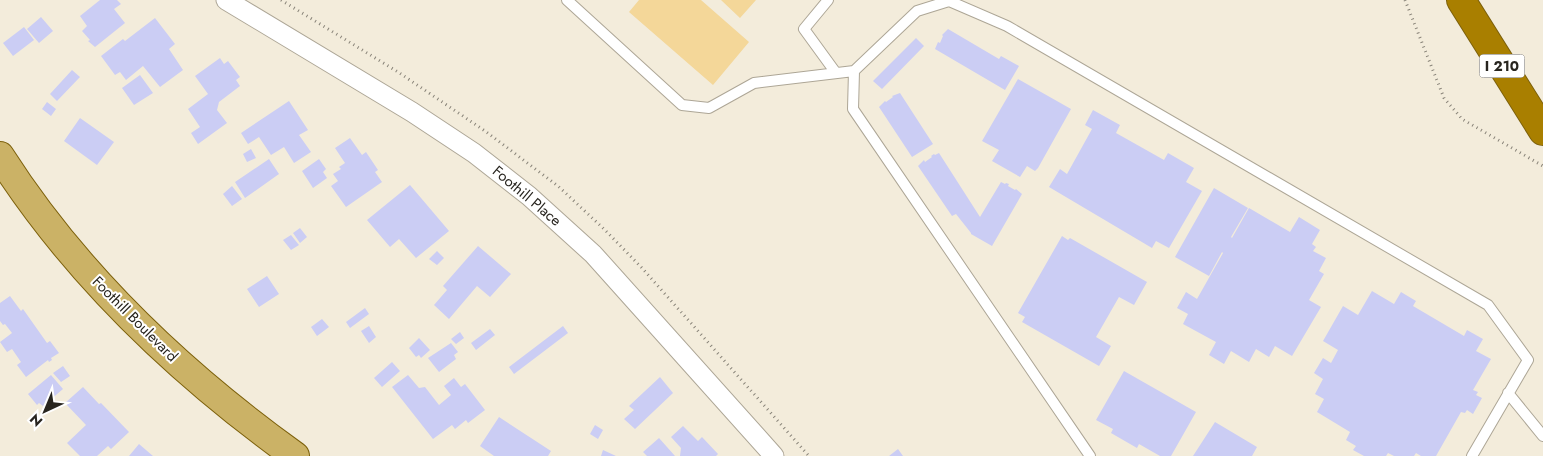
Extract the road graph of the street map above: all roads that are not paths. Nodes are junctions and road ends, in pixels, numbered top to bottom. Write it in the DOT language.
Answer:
graph roads {
  1 [pos="226,0"];
  2 [pos="567,0"];
  3 [pos="828,0"];
  4 [pos="1461,0"];
  5 [pos="854,71"];
  6 [pos="836,73"];
  7 [pos="1543,131"];
  8 [pos="0,156"];
  9 [pos="1508,393"];
  10 [pos="1543,436"];
  11 [pos="295,456"];
  12 [pos="774,456"];
  13 [pos="1090,456"];
  14 [pos="1472,456"];
  1 -- 12 [label="street, Foothill Place"];
  2 -- 6 [label="lane"];
  3 -- 6 [label="lane"];
  4 -- 7 [label="highway, I 210"];
  5 -- 6 [label="lane"];
  5 -- 9 [label="lane"];
  5 -- 13 [label="lane"];
  8 -- 11 [label="main road, Foothill Boulevard"];
  9 -- 10 [label="lane"];
  9 -- 14 [label="lane"];
}
